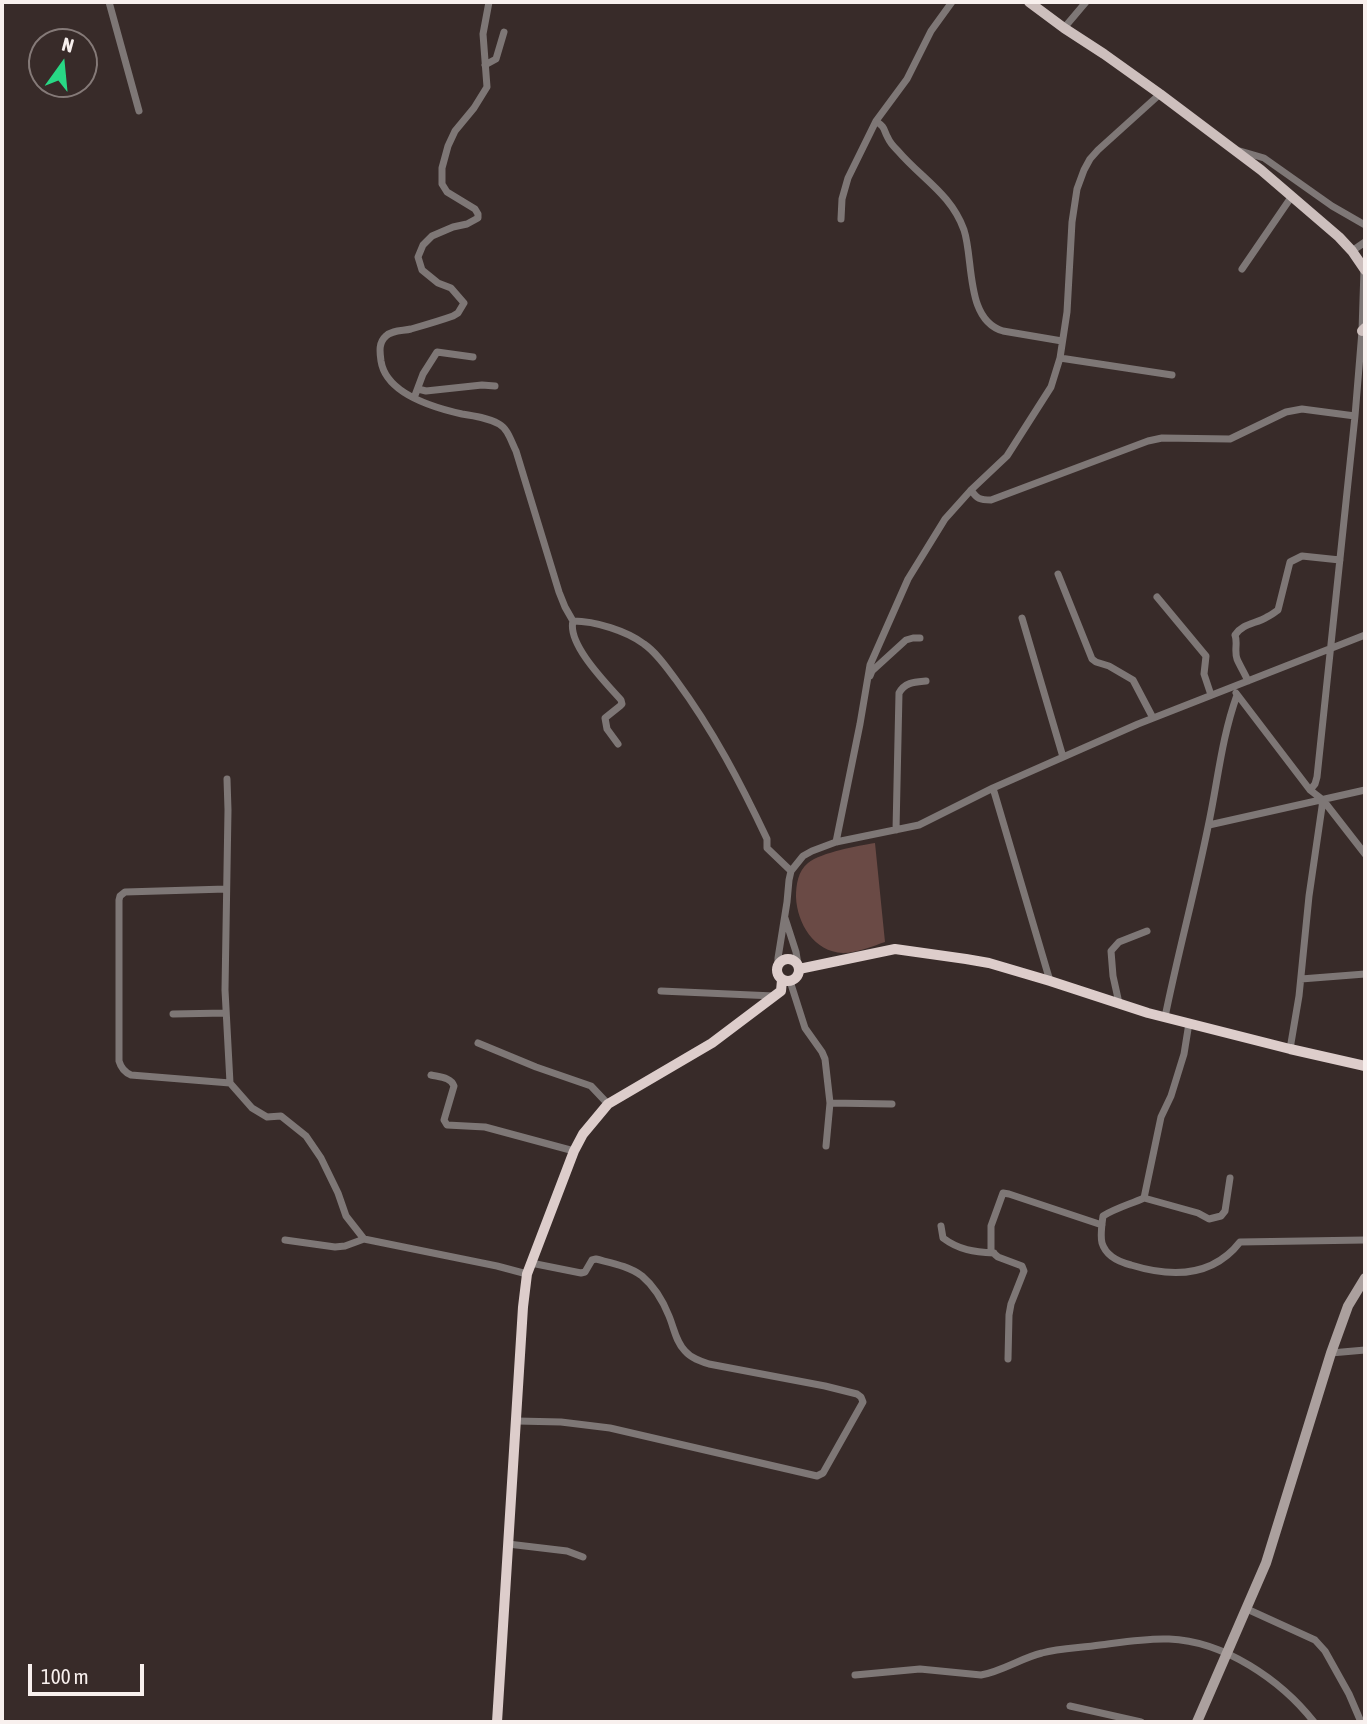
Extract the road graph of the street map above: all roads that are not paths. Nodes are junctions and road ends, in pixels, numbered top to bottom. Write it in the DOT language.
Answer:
graph roads {
  1 [pos="109,2"];
  2 [pos="489,2"];
  3 [pos="952,2"];
  4 [pos="1029,2"];
  5 [pos="1086,2"];
  6 [pos="1064,28"];
  7 [pos="503,32"];
  8 [pos="485,65"];
  9 [pos="1160,94"];
  10 [pos="139,111"];
  11 [pos="876,121"];
  12 [pos="1233,148"];
  13 [pos="1292,196"];
  14 [pos="841,219"];
  15 [pos="1365,225"];
  16 [pos="1365,242"];
  17 [pos="1352,251"];
  18 [pos="1242,269"];
  19 [pos="1365,270"];
  20 [pos="1364,330"];
  21 [pos="1062,341"];
  22 [pos="472,357"];
  23 [pos="1060,358"];
  24 [pos="1172,375"];
  25 [pos="495,386"];
  26 [pos="418,389"];
  27 [pos="414,398"];
  28 [pos="1355,416"];
  29 [pos="971,490"];
  30 [pos="1340,560"];
  31 [pos="1058,574"];
  32 [pos="1157,597"];
  33 [pos="1022,618"];
  34 [pos="573,621"];
  35 [pos="1365,635"];
  36 [pos="920,638"];
  37 [pos="1332,649"];
  38 [pos="926,681"];
  39 [pos="1248,681"];
  40 [pos="865,686"];
  41 [pos="1232,687"];
  42 [pos="1212,695"];
  43 [pos="1237,695"];
  44 [pos="1153,718"];
  45 [pos="618,744"];
  46 [pos="1063,757"];
  47 [pos="227,779"];
  48 [pos="993,788"];
  49 [pos="1310,790"];
  50 [pos="1365,790"];
  51 [pos="1323,800"];
  52 [pos="1209,825"];
  53 [pos="896,830"];
  54 [pos="836,842"];
  55 [pos="1365,853"];
  56 [pos="791,871"];
  57 [pos="226,889"];
  58 [pos="785,917"];
  59 [pos="1147,931"];
  60 [pos="778,963"];
  61 [pos="798,967"];
  62 [pos="1365,974"];
  63 [pos="1301,979"];
  64 [pos="786,981"];
  65 [pos="1050,981"];
  66 [pos="661,991"];
  67 [pos="775,996"];
  68 [pos="1119,1003"];
  69 [pos="226,1013"];
  70 [pos="173,1014"];
  71 [pos="1166,1017"];
  72 [pos="1189,1023"];
  73 [pos="478,1043"];
  74 [pos="1290,1049"];
  75 [pos="1365,1066"];
  76 [pos="431,1075"];
  77 [pos="230,1083"];
  78 [pos="830,1103"];
  79 [pos="608,1104"];
  80 [pos="891,1104"];
  81 [pos="826,1146"];
  82 [pos="574,1151"];
  83 [pos="1230,1178"];
  84 [pos="1144,1198"];
  85 [pos="1102,1225"];
  86 [pos="941,1226"];
  87 [pos="364,1239"];
  88 [pos="285,1240"];
  89 [pos="1365,1240"];
  90 [pos="994,1253"];
  91 [pos="531,1263"];
  92 [pos="527,1274"];
  93 [pos="1365,1279"];
  94 [pos="1365,1350"];
  95 [pos="1331,1353"];
  96 [pos="1008,1359"];
  97 [pos="517,1421"];
  98 [pos="508,1544"];
  99 [pos="583,1558"];
  100 [pos="1247,1609"];
  101 [pos="1227,1653"];
  102 [pos="855,1675"];
  103 [pos="1070,1706"];
  104 [pos="497,1722"];
  105 [pos="1141,1722"];
  106 [pos="1197,1722"];
  107 [pos="1314,1722"];
  108 [pos="1361,1722"];
  1 -- 10 [label="street"];
  2 -- 8 [label="street"];
  3 -- 11 [label="street"];
  4 -- 6 [label="main road"];
  5 -- 6 [label="street"];
  6 -- 9 [label="main road"];
  7 -- 8 [label="street"];
  8 -- 27 [label="street"];
  9 -- 12 [label="main road"];
  9 -- 21 [label="street"];
  11 -- 14 [label="street"];
  11 -- 21 [label="street"];
  12 -- 13 [label="main road"];
  12 -- 15 [label="street"];
  13 -- 17 [label="main road"];
  13 -- 18 [label="street"];
  16 -- 17 [label="street"];
  17 -- 19 [label="main road"];
  19 -- 20 [label="street"];
  20 -- 28 [label="street"];
  21 -- 23 [label="street"];
  22 -- 26 [label="street"];
  23 -- 24 [label="street"];
  23 -- 29 [label="street"];
  25 -- 26 [label="street"];
  26 -- 27 [label="street"];
  27 -- 34 [label="street"];
  28 -- 29 [label="street"];
  28 -- 30 [label="street"];
  29 -- 40 [label="street"];
  30 -- 37 [label="street"];
  30 -- 39 [label="street"];
  31 -- 44 [label="street"];
  32 -- 42 [label="street"];
  33 -- 46 [label="street"];
  34 -- 45 [label="street"];
  34 -- 56 [label="street"];
  35 -- 37 [label="street"];
  36 -- 40 [label="street"];
  37 -- 39 [label="street"];
  37 -- 49 [label="street"];
  38 -- 53 [label="street"];
  39 -- 41 [label="street"];
  40 -- 54 [label="street"];
  41 -- 42 [label="street"];
  41 -- 43 [label="street"];
  42 -- 44 [label="street"];
  43 -- 49 [label="street"];
  43 -- 52 [label="street"];
  44 -- 46 [label="street"];
  46 -- 48 [label="street"];
  47 -- 57 [label="street"];
  48 -- 53 [label="street"];
  48 -- 65 [label="street"];
  49 -- 51 [label="street"];
  50 -- 51 [label="street"];
  51 -- 52 [label="street"];
  51 -- 55 [label="street"];
  51 -- 63 [label="street"];
  52 -- 71 [label="street"];
  53 -- 54 [label="street"];
  54 -- 56 [label="street"];
  56 -- 58 [label="street"];
  57 -- 69 [label="street"];
  57 -- 77 [label="street"];
  58 -- 60 [label="street"];
  58 -- 61 [label="street"];
  59 -- 68 [label="street"];
  60 -- 61 [label="highway"];
  60 -- 64 [label="highway"];
  61 -- 64 [label="highway"];
  61 -- 65 [label="highway"];
  62 -- 63 [label="street"];
  63 -- 74 [label="street"];
  64 -- 67 [label="highway"];
  64 -- 78 [label="street"];
  65 -- 68 [label="highway"];
  66 -- 67 [label="street"];
  67 -- 79 [label="highway"];
  68 -- 71 [label="highway"];
  69 -- 70 [label="street"];
  69 -- 77 [label="street"];
  71 -- 72 [label="highway"];
  72 -- 74 [label="highway"];
  72 -- 84 [label="street"];
  73 -- 79 [label="street"];
  74 -- 75 [label="highway"];
  76 -- 82 [label="street"];
  77 -- 87 [label="street"];
  78 -- 80 [label="street"];
  78 -- 81 [label="street"];
  79 -- 82 [label="highway"];
  82 -- 91 [label="highway"];
  83 -- 84 [label="street"];
  84 -- 85 [label="street"];
  85 -- 89 [label="street"];
  85 -- 90 [label="street"];
  86 -- 90 [label="street"];
  87 -- 88 [label="street"];
  87 -- 92 [label="street"];
  90 -- 96 [label="street"];
  91 -- 92 [label="highway"];
  91 -- 97 [label="street"];
  92 -- 97 [label="highway"];
  93 -- 95 [label="main road"];
  94 -- 95 [label="street"];
  95 -- 100 [label="main road"];
  97 -- 98 [label="highway"];
  98 -- 99 [label="street"];
  98 -- 104 [label="highway"];
  100 -- 101 [label="main road"];
  100 -- 108 [label="street"];
  101 -- 102 [label="street"];
  101 -- 106 [label="main road"];
  101 -- 107 [label="street"];
  103 -- 105 [label="street"];
}
